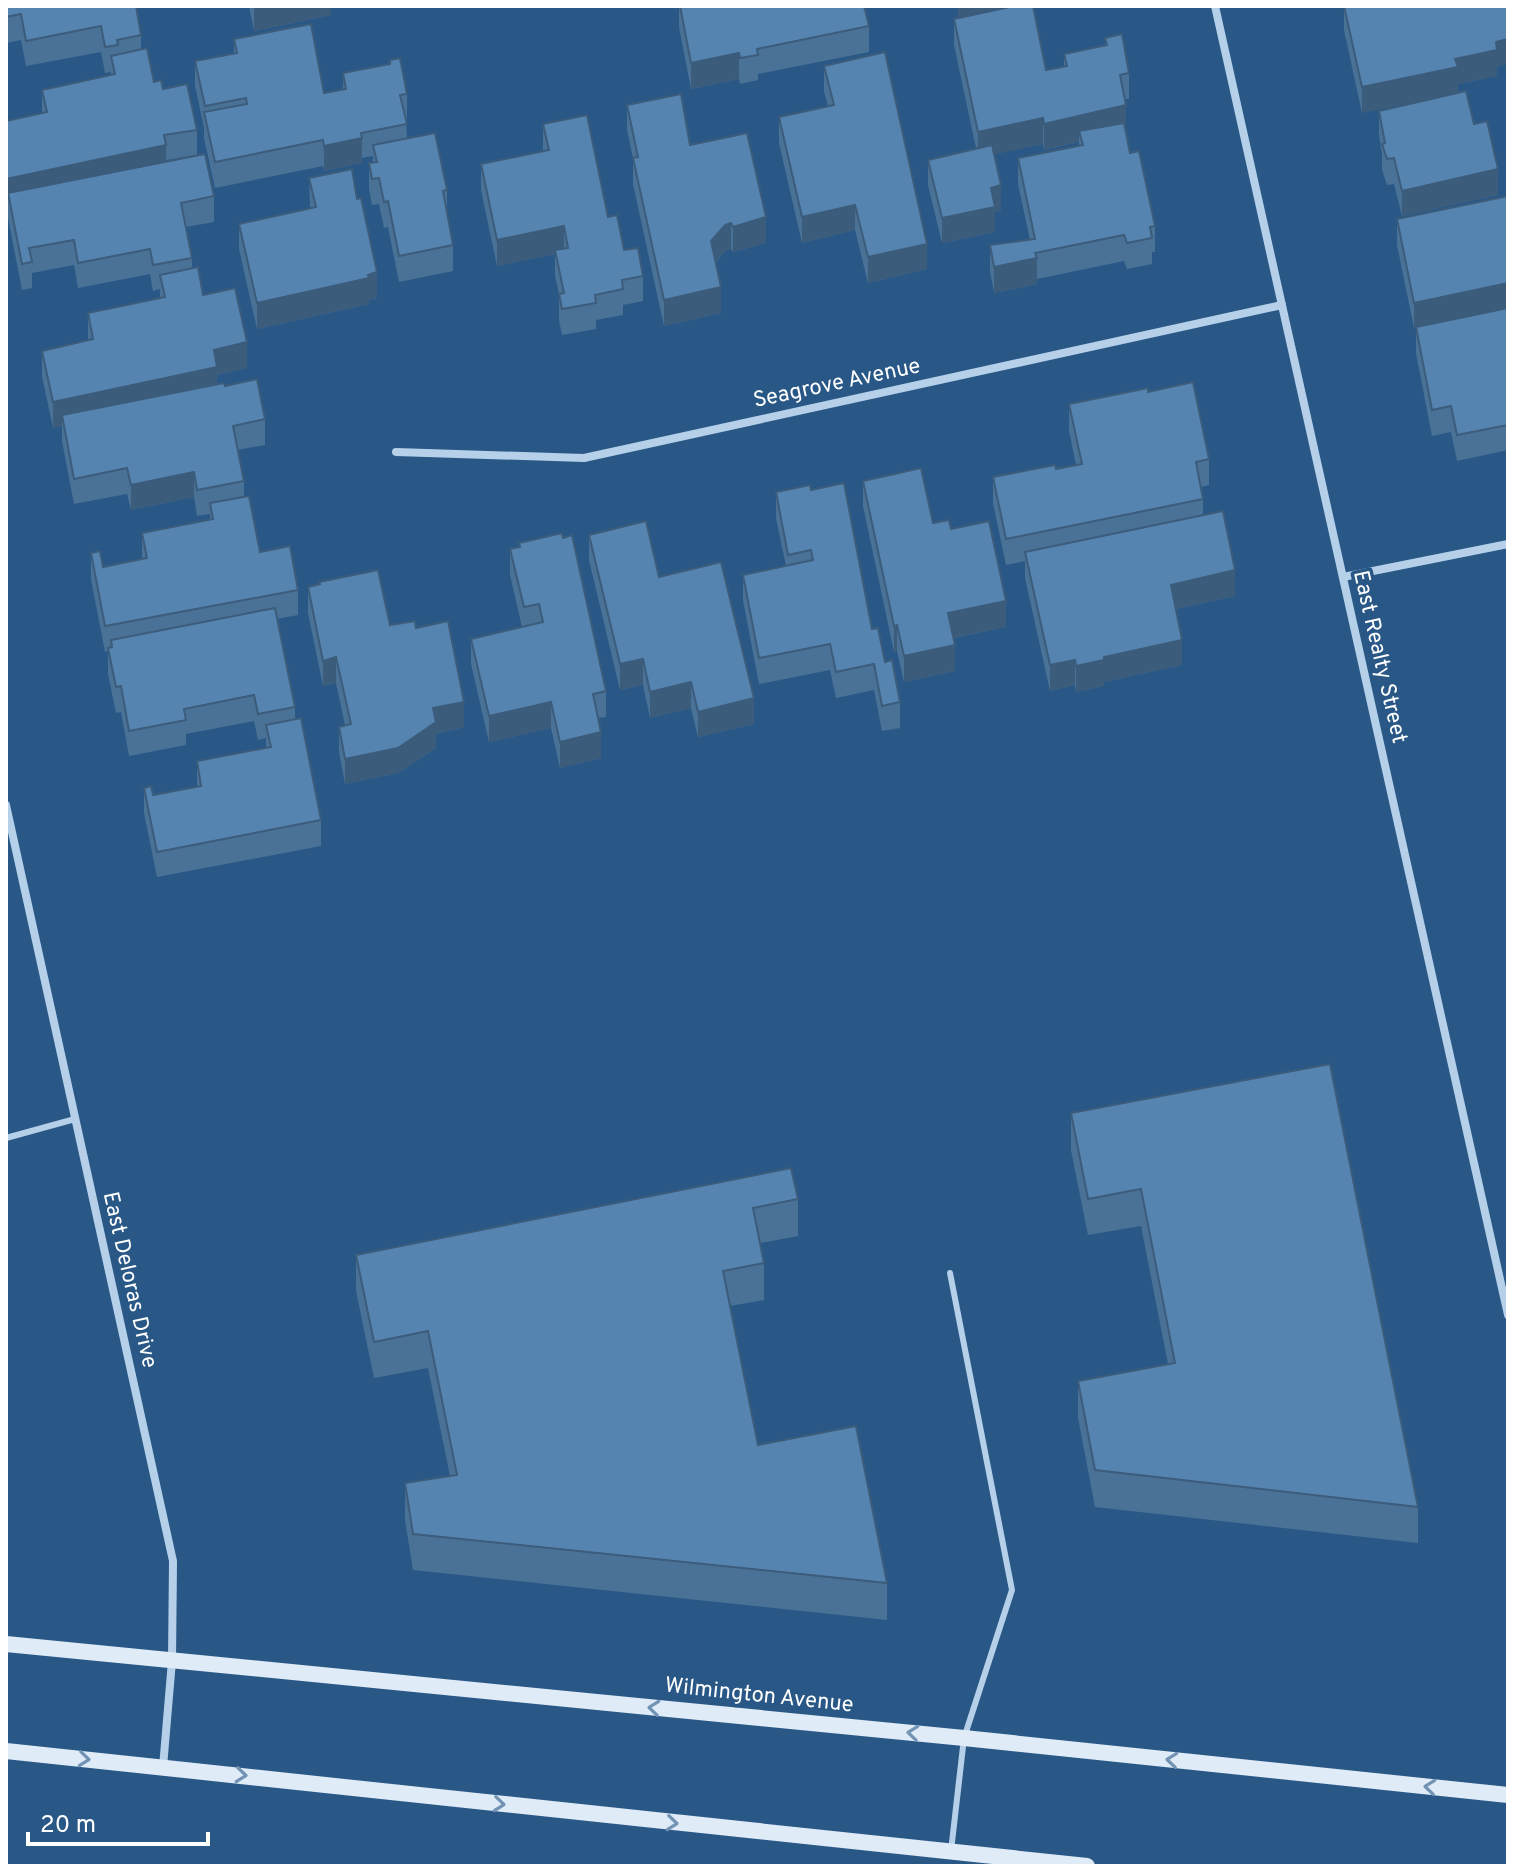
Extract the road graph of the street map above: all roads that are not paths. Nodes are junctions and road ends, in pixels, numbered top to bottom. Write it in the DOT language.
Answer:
graph roads {
  1 [pos="1215,6"];
  2 [pos="1282,305"];
  3 [pos="396,452"];
  4 [pos="1508,544"];
  5 [pos="1343,577"];
  6 [pos="6,805"];
  7 [pos="75,1119"];
  8 [pos="6,1138"];
  9 [pos="950,1273"];
  10 [pos="1508,1315"];
  11 [pos="6,1644"];
  12 [pos="172,1661"];
  13 [pos="964,1738"];
  14 [pos="6,1751"];
  15 [pos="163,1767"];
  16 [pos="1508,1795"];
  17 [pos="951,1851"];
  18 [pos="1087,1866"];
  1 -- 2 [label="street, East Realty Street"];
  2 -- 3 [label="street, Seagrove Avenue"];
  2 -- 5 [label="street, East Realty Street"];
  4 -- 5 [label="street"];
  5 -- 10 [label="street, East Realty Street"];
  6 -- 7 [label="street, East Deloras Drive"];
  7 -- 8 [label="lane"];
  7 -- 12 [label="street, East Deloras Drive"];
  9 -- 13 [label="lane"];
  11 -- 12 [label="main road, Wilmington Avenue"];
  13 -- 12 [label="main road, Wilmington Avenue, one-way"];
  12 -- 15 [label="street, East Deloras Drive"];
  16 -- 13 [label="main road, Wilmington Avenue, one-way"];
  13 -- 17 [label="lane"];
  14 -- 15 [label="main road, one-way"];
  15 -- 17 [label="main road, one-way"];
  17 -- 18 [label="main road"];
}
